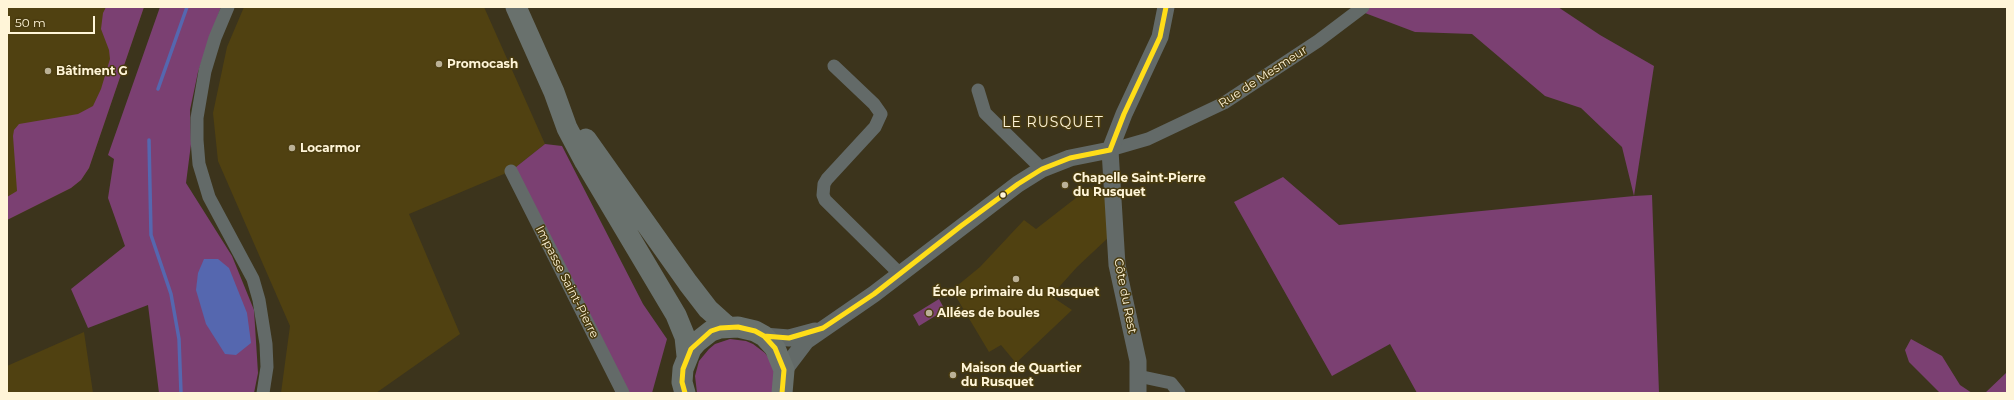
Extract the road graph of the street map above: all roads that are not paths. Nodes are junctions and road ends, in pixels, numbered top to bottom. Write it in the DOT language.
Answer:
graph roads {
  1 [pos="228,7"];
  2 [pos="516,7"];
  3 [pos="1166,7"];
  4 [pos="1363,7"];
  5 [pos="834,66"];
  6 [pos="978,90"];
  7 [pos="554,92"];
  8 [pos="1110,150"];
  9 [pos="1042,169"];
  10 [pos="511,171"];
  11 [pos="900,274"];
  12 [pos="728,327"];
  13 [pos="823,328"];
  14 [pos="764,336"];
  15 [pos="687,356"];
  16 [pos="784,370"];
  17 [pos="1138,376"];
  18 [pos="263,393"];
  19 [pos="623,393"];
  20 [pos="684,393"];
  21 [pos="782,393"];
  22 [pos="1138,393"];
  23 [pos="1179,393"];
  1 -- 18 [label="street"];
  2 -- 7 [label="main road"];
  3 -- 8 [label="street"];
  4 -- 8 [label="street, Rue de Mesmeur"];
  5 -- 11 [label="street"];
  6 -- 9 [label="street"];
  7 -- 12 [label="main road"];
  7 -- 15 [label="main road"];
  8 -- 9 [label="street"];
  8 -- 17 [label="street, Côte du Rest"];
  9 -- 11 [label="street"];
  10 -- 19 [label="street, Impasse Saint-Pierre"];
  11 -- 13 [label="street"];
  12 -- 14 [label="main road"];
  12 -- 15 [label="main road"];
  13 -- 14 [label="street"];
  13 -- 16 [label="street"];
  14 -- 16 [label="main road"];
  15 -- 20 [label="main road"];
  16 -- 21 [label="main road"];
  17 -- 22 [label="street, Côte du Rest"];
  17 -- 23 [label="street"];
}
